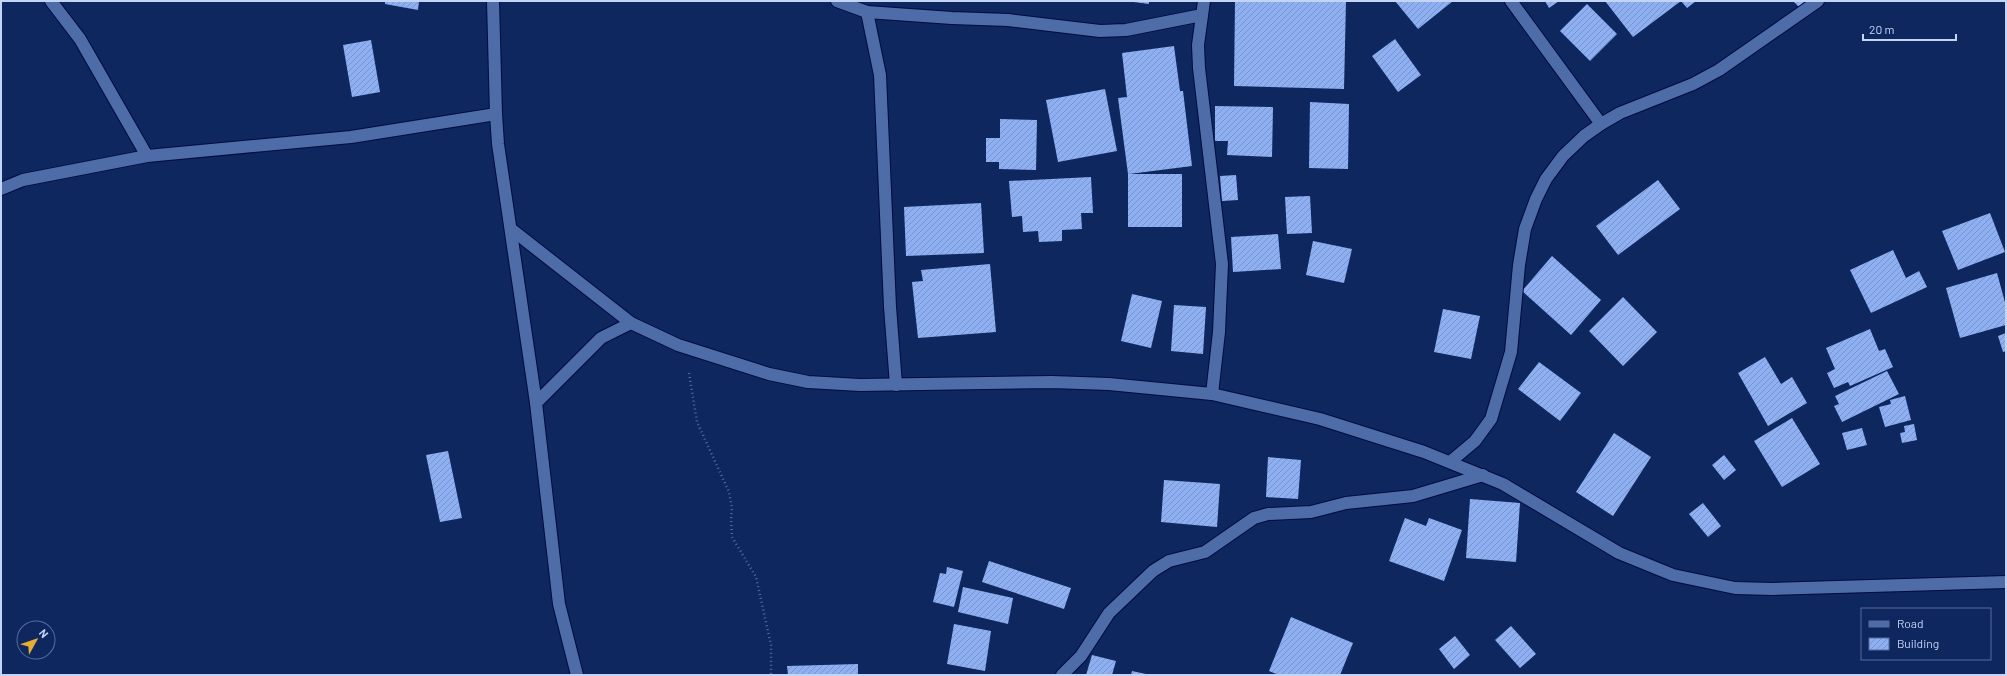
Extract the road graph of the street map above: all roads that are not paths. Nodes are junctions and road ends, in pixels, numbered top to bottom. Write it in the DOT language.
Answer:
graph roads {
  1 [pos="51,1"];
  2 [pos="494,1"];
  3 [pos="837,1"];
  4 [pos="1204,1"];
  5 [pos="1511,1"];
  6 [pos="1818,1"];
  7 [pos="867,12"];
  8 [pos="1202,15"];
  9 [pos="496,114"];
  10 [pos="1601,124"];
  11 [pos="147,156"];
  12 [pos="1,189"];
  13 [pos="511,229"];
  14 [pos="630,323"];
  15 [pos="896,386"];
  16 [pos="1212,394"];
  17 [pos="536,403"];
  18 [pos="1450,462"];
  19 [pos="1483,475"];
  20 [pos="2006,582"];
  21 [pos="577,675"];
  22 [pos="1062,675"];
  1 -- 11 [label="street"];
  2 -- 9 [label="street"];
  3 -- 7 [label="street"];
  4 -- 8 [label="street"];
  5 -- 10 [label="street"];
  6 -- 10 [label="street"];
  7 -- 8 [label="street"];
  7 -- 15 [label="street"];
  8 -- 16 [label="street"];
  9 -- 11 [label="street"];
  9 -- 13 [label="street"];
  10 -- 18 [label="street"];
  11 -- 12 [label="street"];
  13 -- 14 [label="street"];
  13 -- 17 [label="street"];
  14 -- 15 [label="street"];
  14 -- 17 [label="street"];
  15 -- 16 [label="street"];
  16 -- 18 [label="street"];
  17 -- 21 [label="street"];
  18 -- 19 [label="street"];
  19 -- 20 [label="street"];
  19 -- 22 [label="street"];
}
